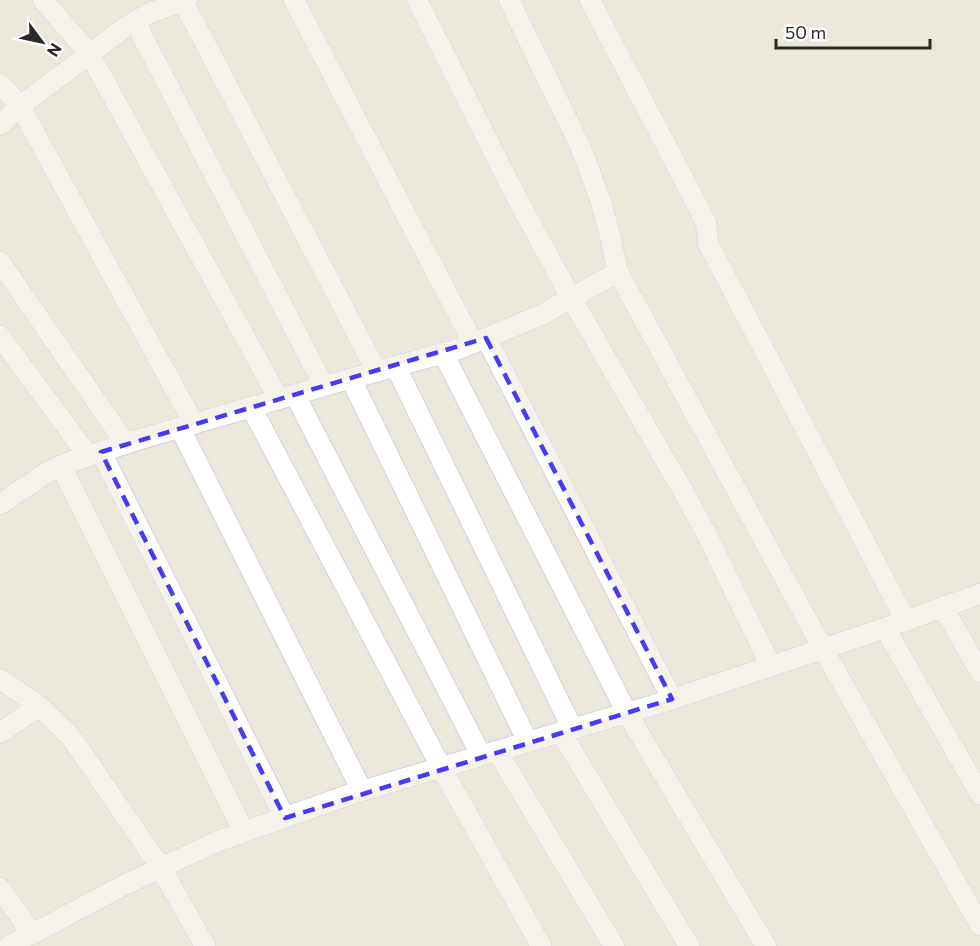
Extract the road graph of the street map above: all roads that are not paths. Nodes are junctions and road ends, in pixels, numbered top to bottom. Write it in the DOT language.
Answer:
graph roads {
  1 [pos="44,0"];
  2 [pos="294,0"];
  3 [pos="417,0"];
  4 [pos="509,0"];
  5 [pos="590,0"];
  6 [pos="185,1"];
  7 [pos="161,4"];
  8 [pos="135,22"];
  9 [pos="90,53"];
  10 [pos="0,84"];
  11 [pos="20,106"];
  12 [pos="0,125"];
  13 [pos="0,262"];
  14 [pos="618,272"];
  15 [pos="571,298"];
  16 [pos="0,336"];
  17 [pos="479,340"];
  18 [pos="442,353"];
  19 [pos="386,369"];
  20 [pos="351,379"];
  21 [pos="324,386"];
  22 [pos="287,397"];
  23 [pos="250,407"];
  24 [pos="187,426"];
  25 [pos="126,444"];
  26 [pos="94,454"];
  27 [pos="61,466"];
  28 [pos="0,504"];
  29 [pos="980,594"];
  30 [pos="943,607"];
  31 [pos="906,621"];
  32 [pos="885,628"];
  33 [pos="823,649"];
  34 [pos="771,666"];
  35 [pos="980,672"];
  36 [pos="0,679"];
  37 [pos="672,699"];
  38 [pos="39,706"];
  39 [pos="627,712"];
  40 [pos="567,730"];
  41 [pos="0,733"];
  42 [pos="528,742"];
  43 [pos="489,753"];
  44 [pos="441,767"];
  45 [pos="362,791"];
  46 [pos="980,794"];
  47 [pos="285,818"];
  48 [pos="244,832"];
  49 [pos="161,868"];
  50 [pos="0,888"];
  51 [pos="980,925"];
  52 [pos="22,941"];
  53 [pos="205,946"];
  54 [pos="542,946"];
  55 [pos="614,946"];
  56 [pos="689,946"];
  57 [pos="766,946"];
  1 -- 9 [label="street"];
  2 -- 17 [label="street"];
  3 -- 15 [label="street"];
  4 -- 14 [label="street"];
  5 -- 31 [label="street"];
  6 -- 7 [label="street"];
  6 -- 19 [label="street"];
  7 -- 8 [label="street"];
  8 -- 9 [label="street"];
  8 -- 21 [label="street"];
  9 -- 11 [label="street"];
  9 -- 22 [label="street"];
  10 -- 11 [label="street"];
  11 -- 12 [label="street"];
  11 -- 24 [label="street"];
  13 -- 25 [label="street"];
  14 -- 15 [label="street"];
  14 -- 33 [label="street"];
  15 -- 17 [label="street"];
  15 -- 34 [label="street"];
  16 -- 26 [label="street"];
  17 -- 18 [label="street"];
  17 -- 37 [label="street"];
  18 -- 19 [label="street"];
  18 -- 39 [label="street"];
  19 -- 20 [label="street"];
  19 -- 40 [label="street"];
  20 -- 21 [label="street"];
  20 -- 42 [label="street"];
  21 -- 22 [label="street"];
  22 -- 23 [label="street"];
  22 -- 43 [label="street"];
  23 -- 24 [label="street"];
  23 -- 44 [label="street"];
  24 -- 25 [label="street"];
  24 -- 45 [label="street"];
  25 -- 26 [label="street"];
  26 -- 27 [label="street"];
  26 -- 47 [label="street"];
  27 -- 28 [label="street"];
  27 -- 48 [label="street"];
  29 -- 30 [label="street"];
  30 -- 31 [label="street"];
  30 -- 35 [label="street"];
  31 -- 32 [label="street"];
  32 -- 33 [label="street"];
  32 -- 46 [label="street"];
  33 -- 34 [label="street"];
  33 -- 51 [label="street"];
  34 -- 37 [label="street"];
  36 -- 38 [label="street"];
  37 -- 39 [label="street"];
  38 -- 41 [label="street"];
  38 -- 49 [label="street"];
  39 -- 40 [label="street"];
  39 -- 57 [label="street"];
  40 -- 42 [label="street"];
  40 -- 56 [label="street"];
  42 -- 43 [label="street"];
  43 -- 44 [label="street"];
  43 -- 55 [label="street"];
  44 -- 45 [label="street"];
  44 -- 54 [label="street"];
  45 -- 47 [label="street"];
  47 -- 48 [label="street"];
  48 -- 49 [label="street"];
  49 -- 52 [label="street"];
  49 -- 53 [label="street"];
  50 -- 52 [label="street"];
}
